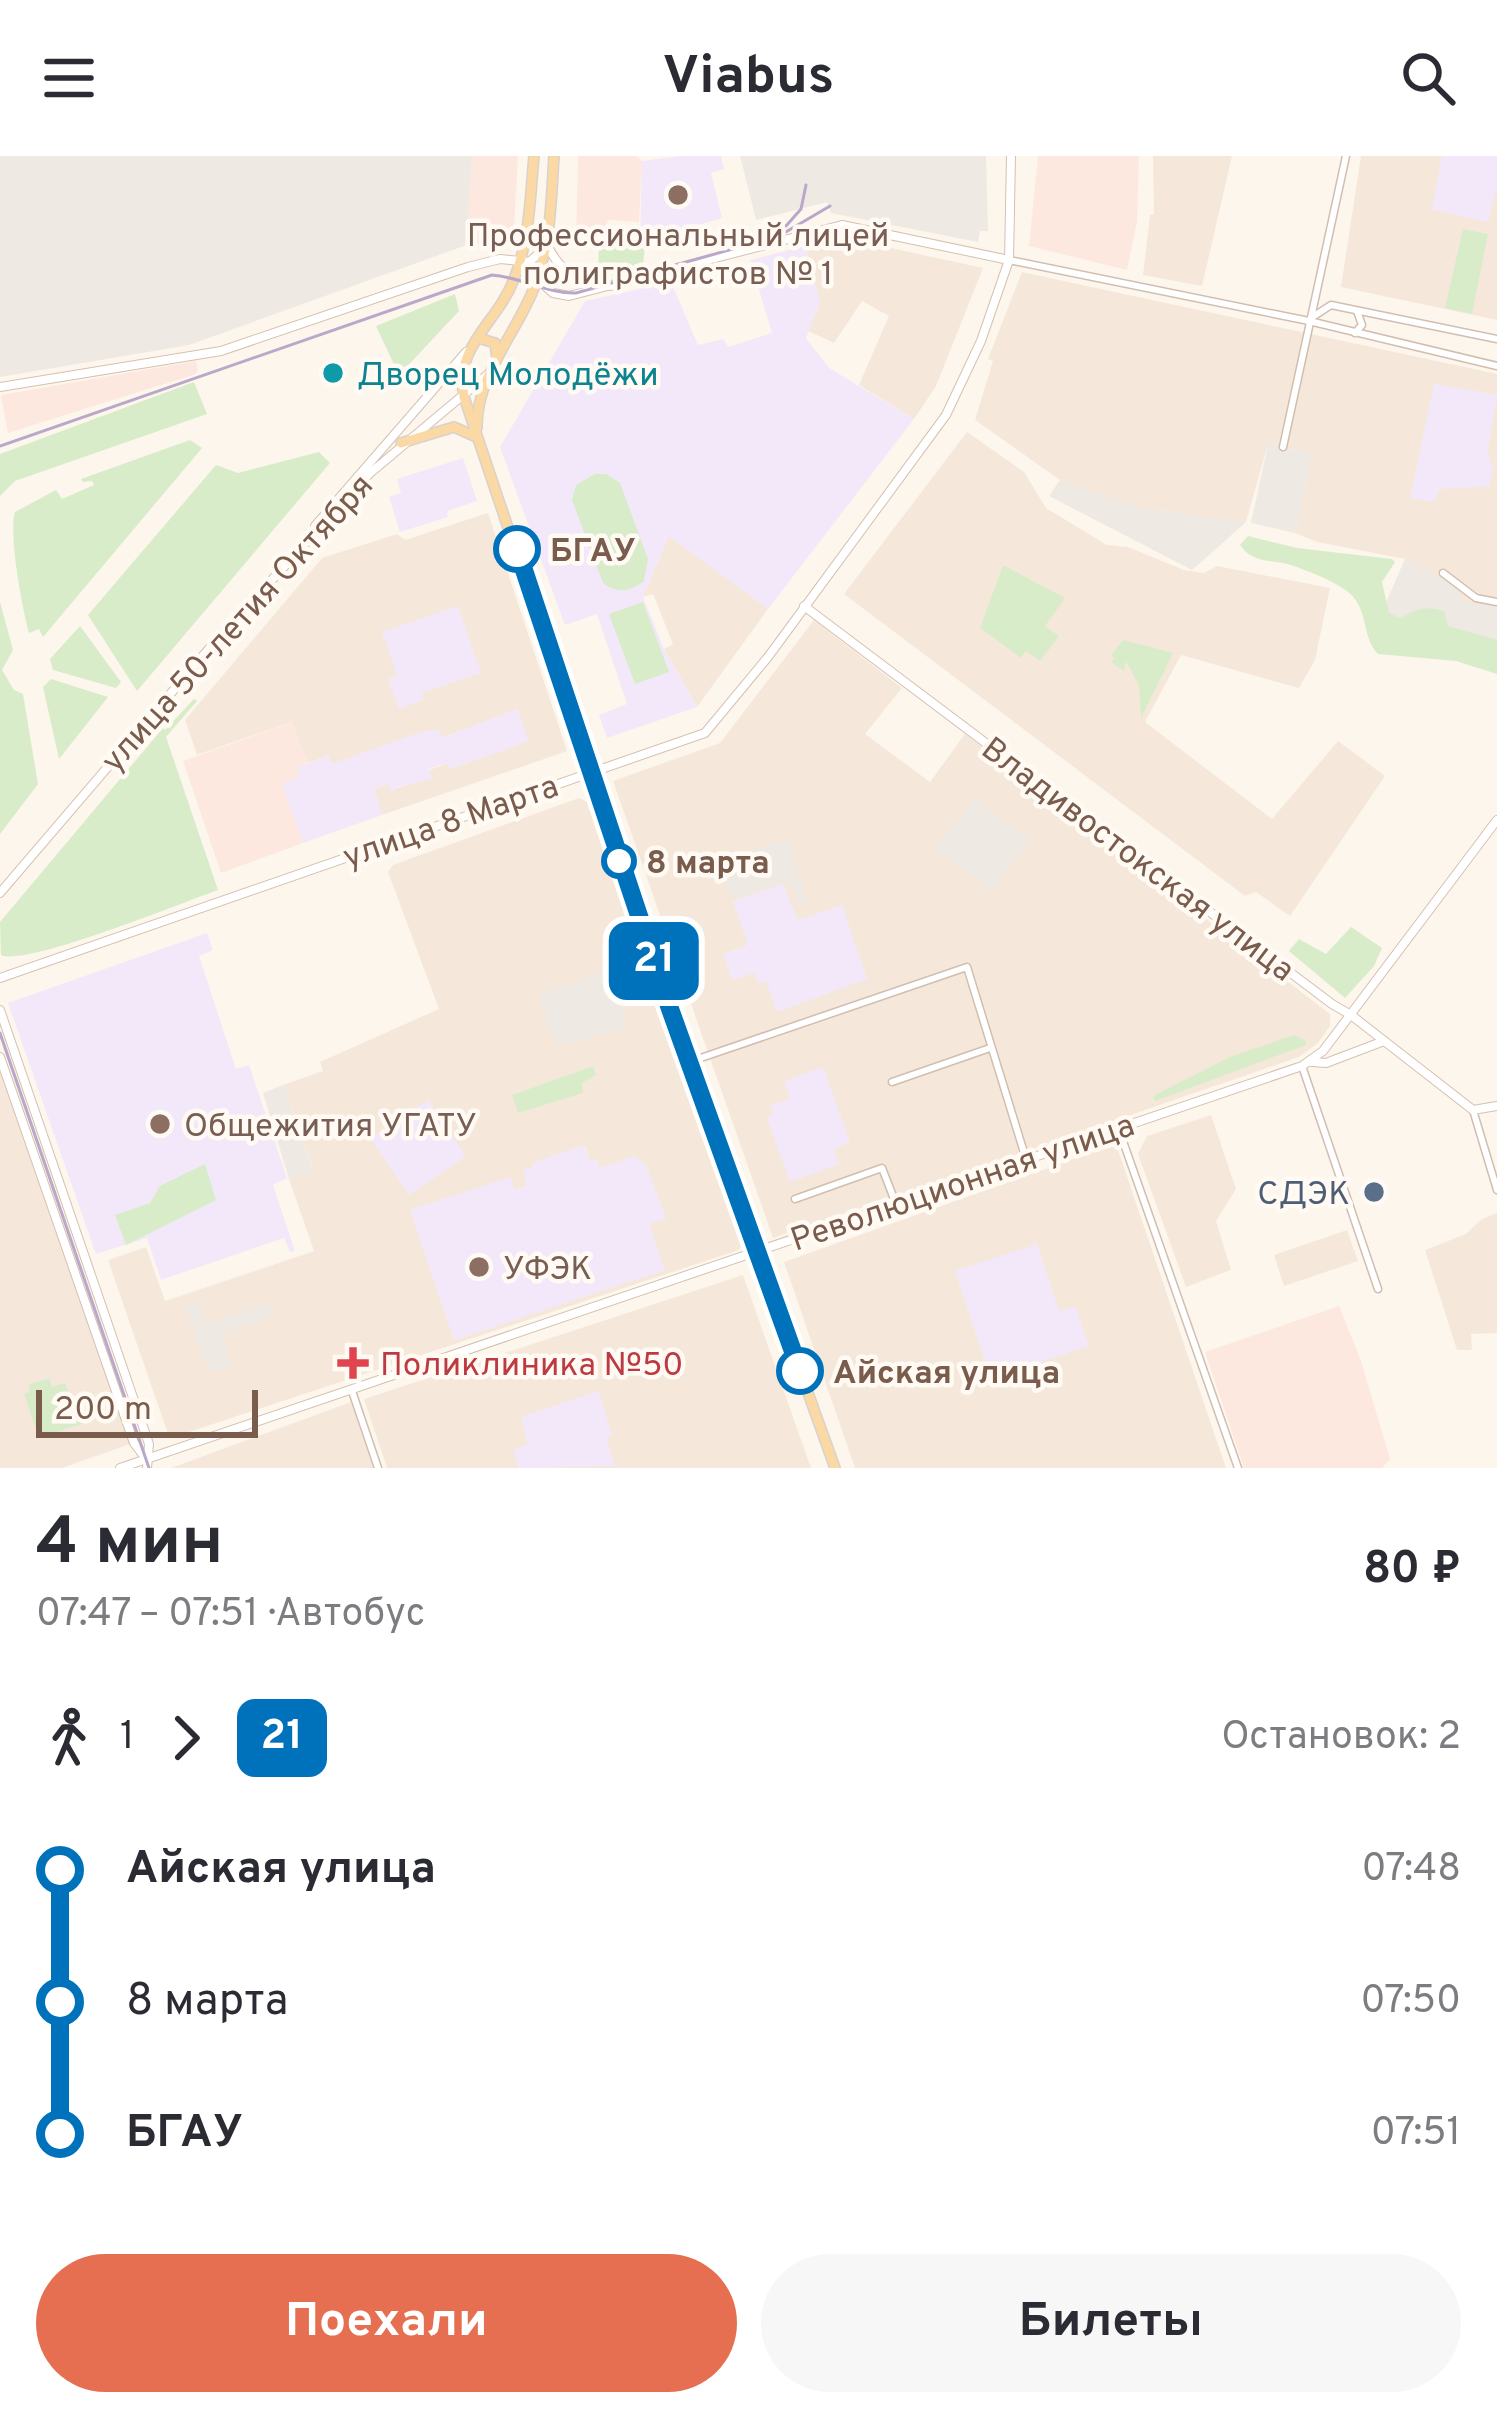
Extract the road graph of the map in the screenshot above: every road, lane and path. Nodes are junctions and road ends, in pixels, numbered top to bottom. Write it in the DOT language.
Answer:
graph roads {
  1 [pos="1011,156"];
  2 [pos="1346,156"];
  3 [pos="534,157"];
  4 [pos="554,158"];
  5 [pos="548,246"];
  6 [pos="1009,260"];
  7 [pos="519,263"];
  8 [pos="537,279"];
  9 [pos="615,286"];
  10 [pos="1316,289"];
  11 [pos="1331,305"];
  12 [pos="1357,310"];
  13 [pos="1309,321"];
  14 [pos="1355,333"];
  15 [pos="478,338"];
  16 [pos="1497,339"];
  17 [pos="467,352"];
  18 [pos="1497,367"];
  19 [pos="493,368"];
  20 [pos="0,387"];
  21 [pos="464,397"];
  22 [pos="478,439"];
  23 [pos="401,443"];
  24 [pos="1283,447"];
  25 [pos="288,561"];
  26 [pos="1442,573"];
  27 [pos="1497,602"];
  28 [pos="803,606"];
  29 [pos="592,772"];
  30 [pos="1497,820"];
  31 [pos="0,893"];
  32 [pos="0,978"];
  33 [pos="0,1010"];
  34 [pos="1352,1015"];
  35 [pos="1384,1041"];
  36 [pos="991,1047"];
  37 [pos="0,1057"];
  38 [pos="689,1062"];
  39 [pos="1307,1064"];
  40 [pos="892,1082"];
  41 [pos="1497,1106"];
  42 [pos="1473,1110"];
  43 [pos="1118,1127"];
  44 [pos="1026,1159"];
  45 [pos="1497,1190"];
  46 [pos="794,1199"];
  47 [pos="896,1204"];
  48 [pos="758,1252"];
  49 [pos="1378,1289"];
  50 [pos="352,1391"];
  51 [pos="146,1465"];
  52 [pos="120,1468"];
  53 [pos="378,1468"];
  54 [pos="836,1468"];
  55 [pos="1238,1468"];
  1 -- 6 [label="main road, улица 8 Марта"];
  2 -- 10 [label="street"];
  3 -- 4 [label="main road"];
  3 -- 7 [label="main road"];
  4 -- 5 [label="main road, улица 50-летия Октября"];
  5 -- 7 [label="main road"];
  5 -- 8 [label="main road, улица 50-летия Октября"];
  5 -- 9 [label="main road"];
  6 -- 9 [label="main road"];
  6 -- 13 [label="street"];
  6 -- 28 [label="main road, улица 8 Марта"];
  7 -- 8 [label="main road"];
  7 -- 15 [label="main road"];
  7 -- 20 [label="main road"];
  8 -- 9 [label="main road"];
  8 -- 19 [label="main road, улица 50-летия Октября"];
  10 -- 11 [label="street"];
  10 -- 13 [label="street"];
  11 -- 12 [label="street"];
  11 -- 13 [label="street"];
  12 -- 14 [label="street"];
  12 -- 16 [label="street"];
  13 -- 14 [label="street"];
  13 -- 24 [label="street"];
  14 -- 18 [label="street"];
  15 -- 17 [label="main road"];
  15 -- 19 [label="main road"];
  17 -- 21 [label="main road"];
  17 -- 25 [label="main road"];
  19 -- 21 [label="main road, улица 50-летия Октября"];
  19 -- 22 [label="main road, улица 50-летия Октября"];
  21 -- 22 [label="main road"];
  21 -- 23 [label="main road, улица 50-летия Октября"];
  22 -- 23 [label="main road"];
  22 -- 29 [label="main road"];
  23 -- 25 [label="main road, улица 50-летия Октября"];
  25 -- 31 [label="main road, улица 50-летия Октября"];
  26 -- 27 [label="street"];
  28 -- 29 [label="main road, улица 8 Марта"];
  28 -- 34 [label="main road, Владивостокская улица"];
  29 -- 32 [label="main road, улица 8 Марта"];
  29 -- 38 [label="main road"];
  30 -- 34 [label="main road"];
  33 -- 51 [label="main road"];
  34 -- 35 [label="main road, Владивостокская улица"];
  34 -- 39 [label="main road"];
  35 -- 39 [label="main road, Революционная улица"];
  35 -- 42 [label="main road, Владивостокская улица"];
  36 -- 38 [label="street"];
  36 -- 40 [label="street"];
  36 -- 44 [label="street"];
  37 -- 51 [label="main road"];
  38 -- 48 [label="main road"];
  39 -- 43 [label="main road, Революционная улица"];
  39 -- 49 [label="street"];
  41 -- 42 [label="main road"];
  42 -- 45 [label="street"];
  43 -- 44 [label="main road, Революционная улица"];
  43 -- 55 [label="street"];
  44 -- 47 [label="main road, Революционная улица"];
  46 -- 47 [label="street"];
  47 -- 48 [label="main road, Революционная улица"];
  48 -- 50 [label="main road, Революционная улица"];
  48 -- 54 [label="main road"];
  50 -- 51 [label="main road, Революционная улица"];
  50 -- 53 [label="street"];
  51 -- 52 [label="main road, Революционная улица"];
}
